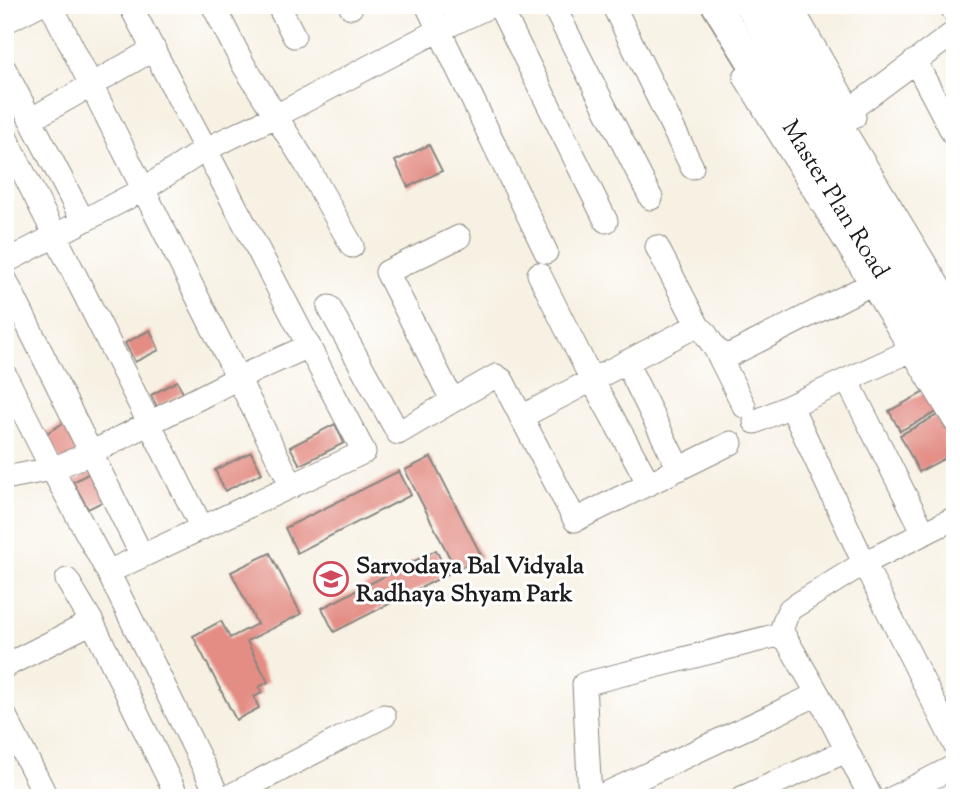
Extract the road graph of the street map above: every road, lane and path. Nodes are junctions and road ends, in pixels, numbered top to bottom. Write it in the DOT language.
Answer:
graph roads {
  1 [pos="38,5"];
  2 [pos="51,5"];
  3 [pos="130,5"];
  4 [pos="213,5"];
  5 [pos="278,5"];
  6 [pos="427,5"];
  7 [pos="492,5"];
  8 [pos="499,5"];
  9 [pos="553,5"];
  10 [pos="613,5"];
  11 [pos="703,5"];
  12 [pos="716,5"];
  13 [pos="749,5"];
  14 [pos="768,5"];
  15 [pos="790,5"];
  16 [pos="950,5"];
  17 [pos="955,13"];
  18 [pos="5,23"];
  19 [pos="439,30"];
  20 [pos="955,32"];
  21 [pos="294,36"];
  22 [pos="154,49"];
  23 [pos="915,61"];
  24 [pos="5,70"];
  25 [pos="92,83"];
  26 [pos="850,110"];
  27 [pos="44,112"];
  28 [pos="276,116"];
  29 [pos="5,136"];
  30 [pos="955,137"];
  31 [pos="206,149"];
  32 [pos="692,167"];
  33 [pos="144,189"];
  34 [pos="650,198"];
  35 [pos="83,221"];
  36 [pos="606,221"];
  37 [pos="56,235"];
  38 [pos="459,237"];
  39 [pos="352,246"];
  40 [pos="657,247"];
  41 [pos="5,262"];
  42 [pos="5,279"];
  43 [pos="871,284"];
  44 [pos="950,288"];
  45 [pos="329,307"];
  46 [pos="955,313"];
  47 [pos="699,328"];
  48 [pos="955,341"];
  49 [pos="309,346"];
  50 [pos="716,350"];
  51 [pos="912,350"];
  52 [pos="626,362"];
  53 [pos="5,375"];
  54 [pos="238,378"];
  55 [pos="592,380"];
  56 [pos="847,380"];
  57 [pos="955,391"];
  58 [pos="459,397"];
  59 [pos="791,406"];
  60 [pos="521,417"];
  61 [pos="955,421"];
  62 [pos="150,424"];
  63 [pos="731,443"];
  64 [pos="91,453"];
  65 [pos="52,469"];
  66 [pos="680,469"];
  67 [pos="5,478"];
  68 [pos="649,484"];
  69 [pos="292,485"];
  70 [pos="955,518"];
  71 [pos="202,528"];
  72 [pos="924,533"];
  73 [pos="142,556"];
  74 [pos="864,563"];
  75 [pos="108,572"];
  76 [pos="66,580"];
  77 [pos="92,622"];
  78 [pos="782,632"];
  79 [pos="5,666"];
  80 [pos="818,694"];
  81 [pos="5,716"];
  82 [pos="384,716"];
  83 [pos="955,745"];
  84 [pos="846,751"];
  85 [pos="955,766"];
  86 [pos="47,798"];
  87 [pos="178,798"];
  88 [pos="219,798"];
  89 [pos="226,798"];
  90 [pos="590,798"];
  91 [pos="597,798"];
  92 [pos="742,798"];
  93 [pos="872,798"];
  94 [pos="893,798"];
  1 -- 18 [label="street"];
  2 -- 25 [label="street"];
  3 -- 22 [label="street"];
  4 -- 28 [label="street"];
  5 -- 21 [label="street"];
  6 -- 19 [label="street"];
  7 -- 19 [label="street"];
  8 -- 36 [label="street"];
  9 -- 34 [label="street"];
  10 -- 32 [label="street"];
  11 -- 43 [label="street"];
  12 -- 57 [label="main road, Master Plan Road"];
  13 -- 48 [label="main road, Master Plan Road"];
  14 -- 44 [label="street"];
  15 -- 26 [label="street"];
  16 -- 17 [label="street"];
  19 -- 28 [label="street"];
  19 -- 55 [label="street"];
  20 -- 23 [label="street"];
  22 -- 25 [label="street"];
  22 -- 31 [label="street"];
  23 -- 26 [label="street"];
  23 -- 30 [label="street"];
  24 -- 35 [label="street"];
  25 -- 27 [label="street"];
  25 -- 33 [label="street"];
  26 -- 44 [label="street"];
  28 -- 31 [label="street"];
  28 -- 39 [label="street"];
  29 -- 37 [label="street"];
  31 -- 33 [label="street"];
  31 -- 49 [label="street"];
  33 -- 35 [label="street"];
  33 -- 54 [label="street"];
  35 -- 37 [label="street"];
  37 -- 41 [label="street"];
  37 -- 62 [label="street"];
  38 -- 58 [label="street"];
  40 -- 47 [label="street"];
  42 -- 64 [label="street"];
  43 -- 50 [label="street"];
  43 -- 51 [label="street"];
  44 -- 46 [label="street"];
  45 -- 58 [label="street"];
  47 -- 50 [label="street"];
  47 -- 52 [label="street"];
  49 -- 54 [label="street"];
  49 -- 69 [label="street"];
  50 -- 59 [label="street"];
  51 -- 56 [label="street"];
  51 -- 61 [label="street"];
  52 -- 55 [label="street"];
  52 -- 66 [label="street"];
  53 -- 65 [label="street"];
  54 -- 62 [label="street"];
  54 -- 69 [label="street"];
  55 -- 60 [label="street"];
  55 -- 68 [label="street"];
  56 -- 59 [label="street"];
  56 -- 72 [label="street"];
  58 -- 60 [label="street"];
  59 -- 74 [label="street"];
  60 -- 68 [label="street"];
  62 -- 64 [label="street"];
  62 -- 71 [label="street"];
  63 -- 66 [label="street"];
  64 -- 65 [label="street"];
  64 -- 73 [label="street"];
  65 -- 67 [label="street"];
  65 -- 75 [label="street"];
  66 -- 68 [label="street"];
  69 -- 71 [label="street"];
  70 -- 72 [label="street"];
  71 -- 73 [label="street"];
  72 -- 74 [label="street"];
  73 -- 75 [label="street"];
  74 -- 78 [label="street"];
  74 -- 83 [label="street"];
  75 -- 88 [label="street"];
  76 -- 77 [label="street"];
  77 -- 79 [label="street"];
  77 -- 87 [label="street"];
  78 -- 80 [label="street"];
  78 -- 90 [label="street"];
  80 -- 84 [label="street"];
  80 -- 91 [label="street"];
  81 -- 86 [label="street"];
  82 -- 89 [label="street"];
  84 -- 92 [label="street"];
  84 -- 93 [label="street"];
  85 -- 94 [label="street"];
}
